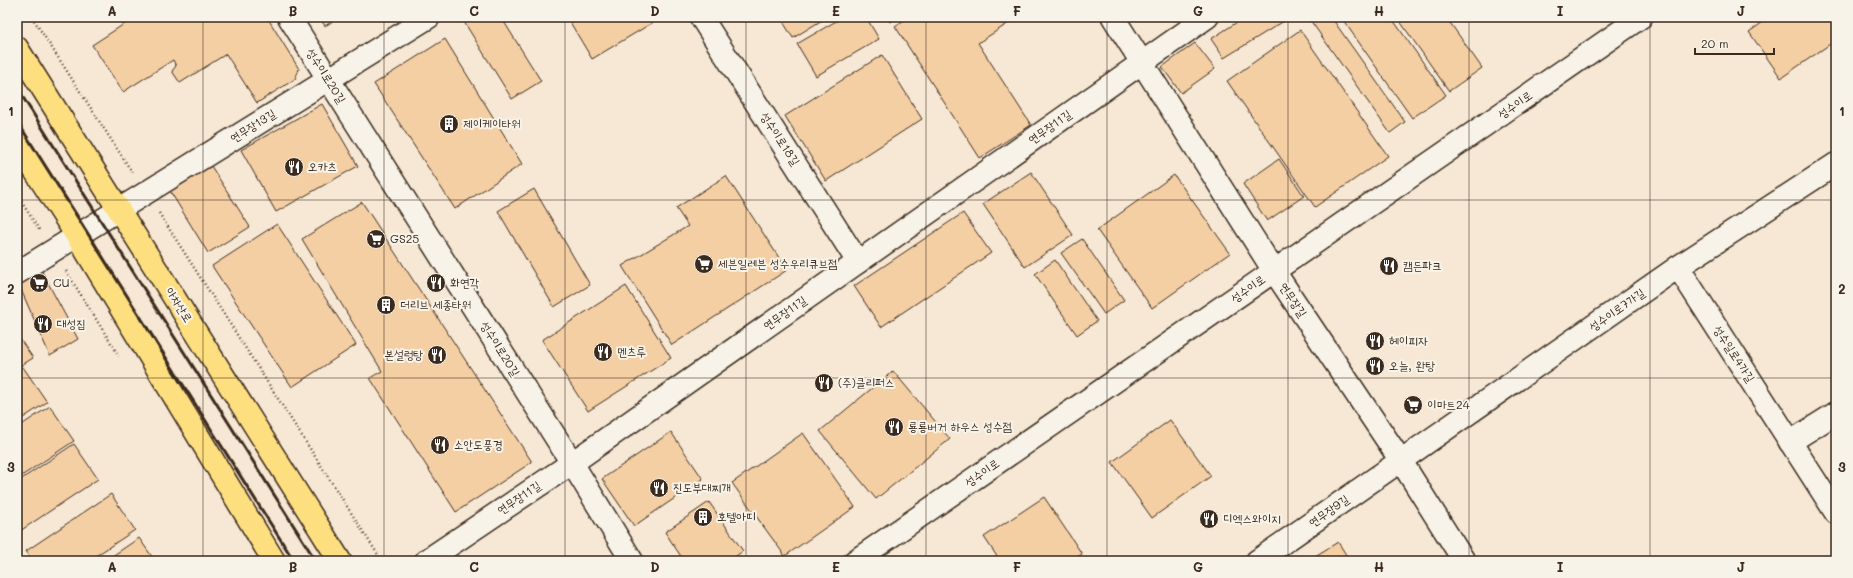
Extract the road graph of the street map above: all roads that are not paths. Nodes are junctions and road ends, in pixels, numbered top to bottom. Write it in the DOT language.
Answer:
graph roads {
  1 [pos="289,17"];
  2 [pos="429,17"];
  3 [pos="701,17"];
  4 [pos="1113,17"];
  5 [pos="1207,17"];
  6 [pos="1641,17"];
  7 [pos="17,48"];
  8 [pos="1142,62"];
  9 [pos="329,79"];
  10 [pos="17,143"];
  11 [pos="1836,164"];
  12 [pos="119,209"];
  13 [pos="77,236"];
  14 [pos="858,262"];
  15 [pos="1678,267"];
  16 [pos="1274,271"];
  17 [pos="17,273"];
  18 [pos="1836,413"];
  19 [pos="1790,442"];
  20 [pos="1401,461"];
  21 [pos="572,463"];
  22 [pos="1836,513"];
  23 [pos="274,561"];
  24 [pos="340,561"];
  25 [pos="426,561"];
  26 [pos="632,561"];
  27 [pos="855,561"];
  28 [pos="1257,561"];
  29 [pos="1464,561"];
  1 -- 9 [label="street, 성수이로20길"];
  2 -- 9 [label="street, 연무장13길"];
  3 -- 14 [label="street, 성수이로18길"];
  4 -- 8 [label="street, 연무장길"];
  5 -- 8 [label="street, 연무장11길"];
  6 -- 16 [label="street, 성수이로"];
  7 -- 12 [label="main road, 아차산로"];
  8 -- 14 [label="street, 연무장11길"];
  8 -- 16 [label="street, 연무장길"];
  9 -- 12 [label="street, 연무장13길"];
  9 -- 21 [label="street, 성수이로20길"];
  10 -- 13 [label="main road"];
  11 -- 15 [label="street, 성수이로7가길"];
  12 -- 13 [label="street, 연무장13길"];
  12 -- 24 [label="main road, 아차산로"];
  13 -- 17 [label="street, 연무장13길"];
  13 -- 23 [label="main road"];
  14 -- 21 [label="street, 연무장11길"];
  15 -- 19 [label="street, 성수일로4가길"];
  15 -- 20 [label="street, 성수이로7가길"];
  16 -- 20 [label="street, 연무장길"];
  16 -- 27 [label="street, 성수이로"];
  18 -- 19 [label="street"];
  19 -- 22 [label="street, 성수일로4가길"];
  20 -- 28 [label="street, 연무장9길"];
  20 -- 29 [label="street, 연무장길"];
  21 -- 25 [label="street, 연무장11길"];
  21 -- 26 [label="street, 성수이로20길"];
}
